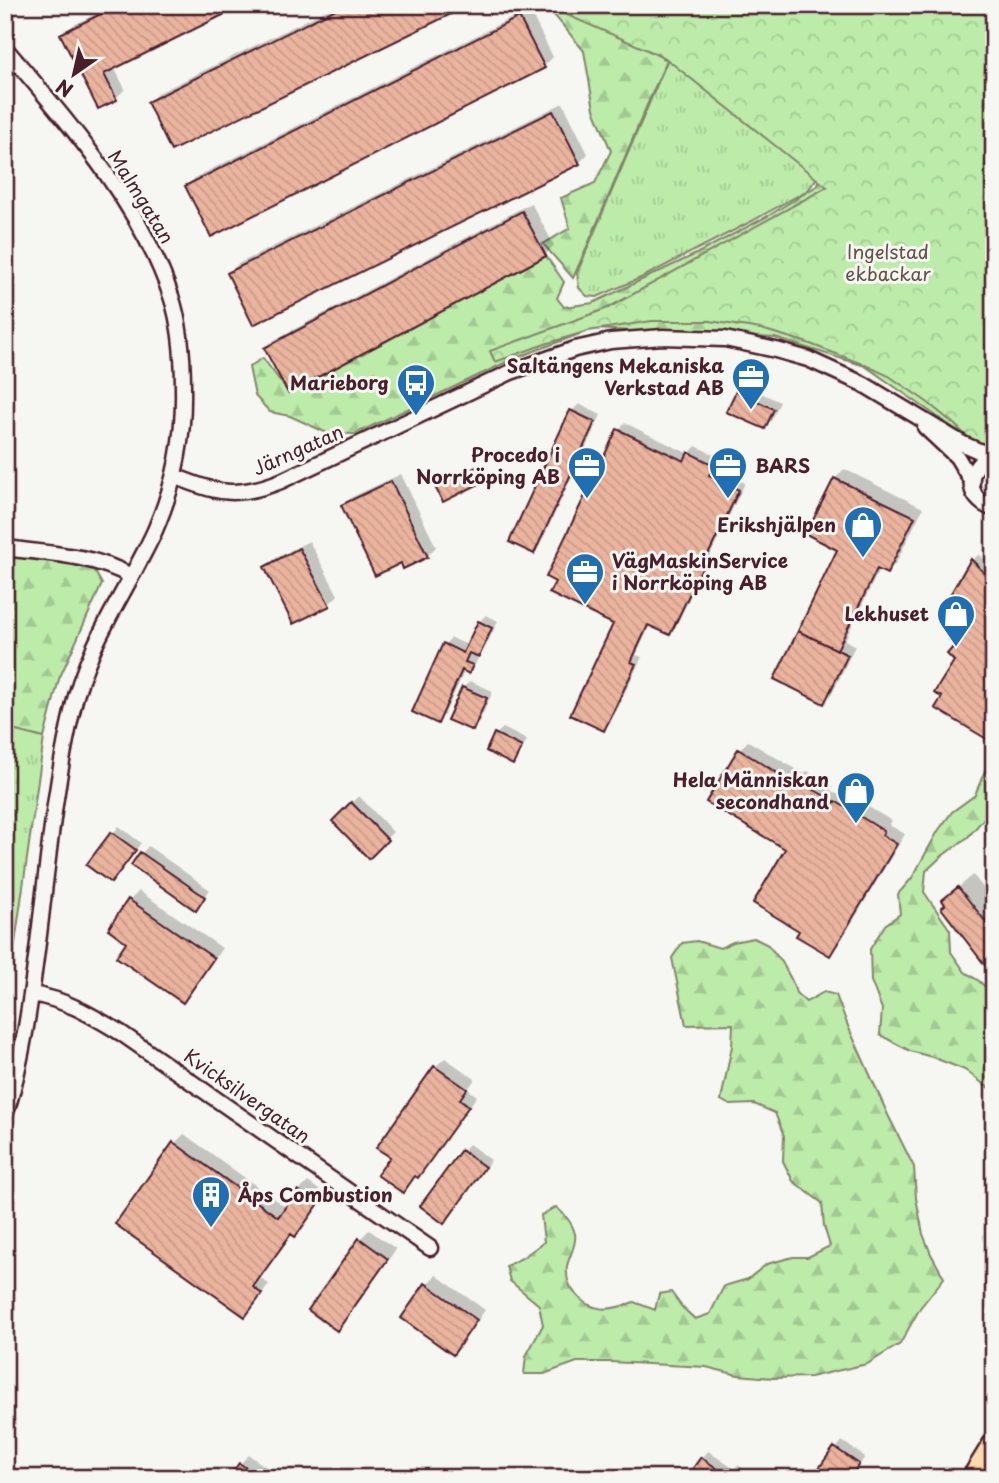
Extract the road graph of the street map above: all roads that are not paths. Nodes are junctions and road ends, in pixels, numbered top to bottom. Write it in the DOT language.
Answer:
graph roads {
  1 [pos="5,48"];
  2 [pos="906,410"];
  3 [pos="993,454"];
  4 [pos="174,476"];
  5 [pos="971,482"];
  6 [pos="994,509"];
  7 [pos="5,548"];
  8 [pos="131,576"];
  9 [pos="32,994"];
  10 [pos="5,1116"];
  11 [pos="430,1248"];
  12 [pos="994,1444"];
  13 [pos="974,1478"];
  1 -- 4 [label="street, Malmgatan"];
  2 -- 3 [label="street, Järngatan"];
  2 -- 4 [label="street, Järngatan"];
  2 -- 5 [label="street, Järngatan"];
  3 -- 5 [label="street"];
  4 -- 8 [label="street"];
  5 -- 6 [label="street, Järngatan"];
  7 -- 8 [label="street"];
  8 -- 9 [label="street"];
  9 -- 10 [label="street"];
  9 -- 11 [label="street, Kvicksilvergatan"];
  12 -- 13 [label="highway"];
}
